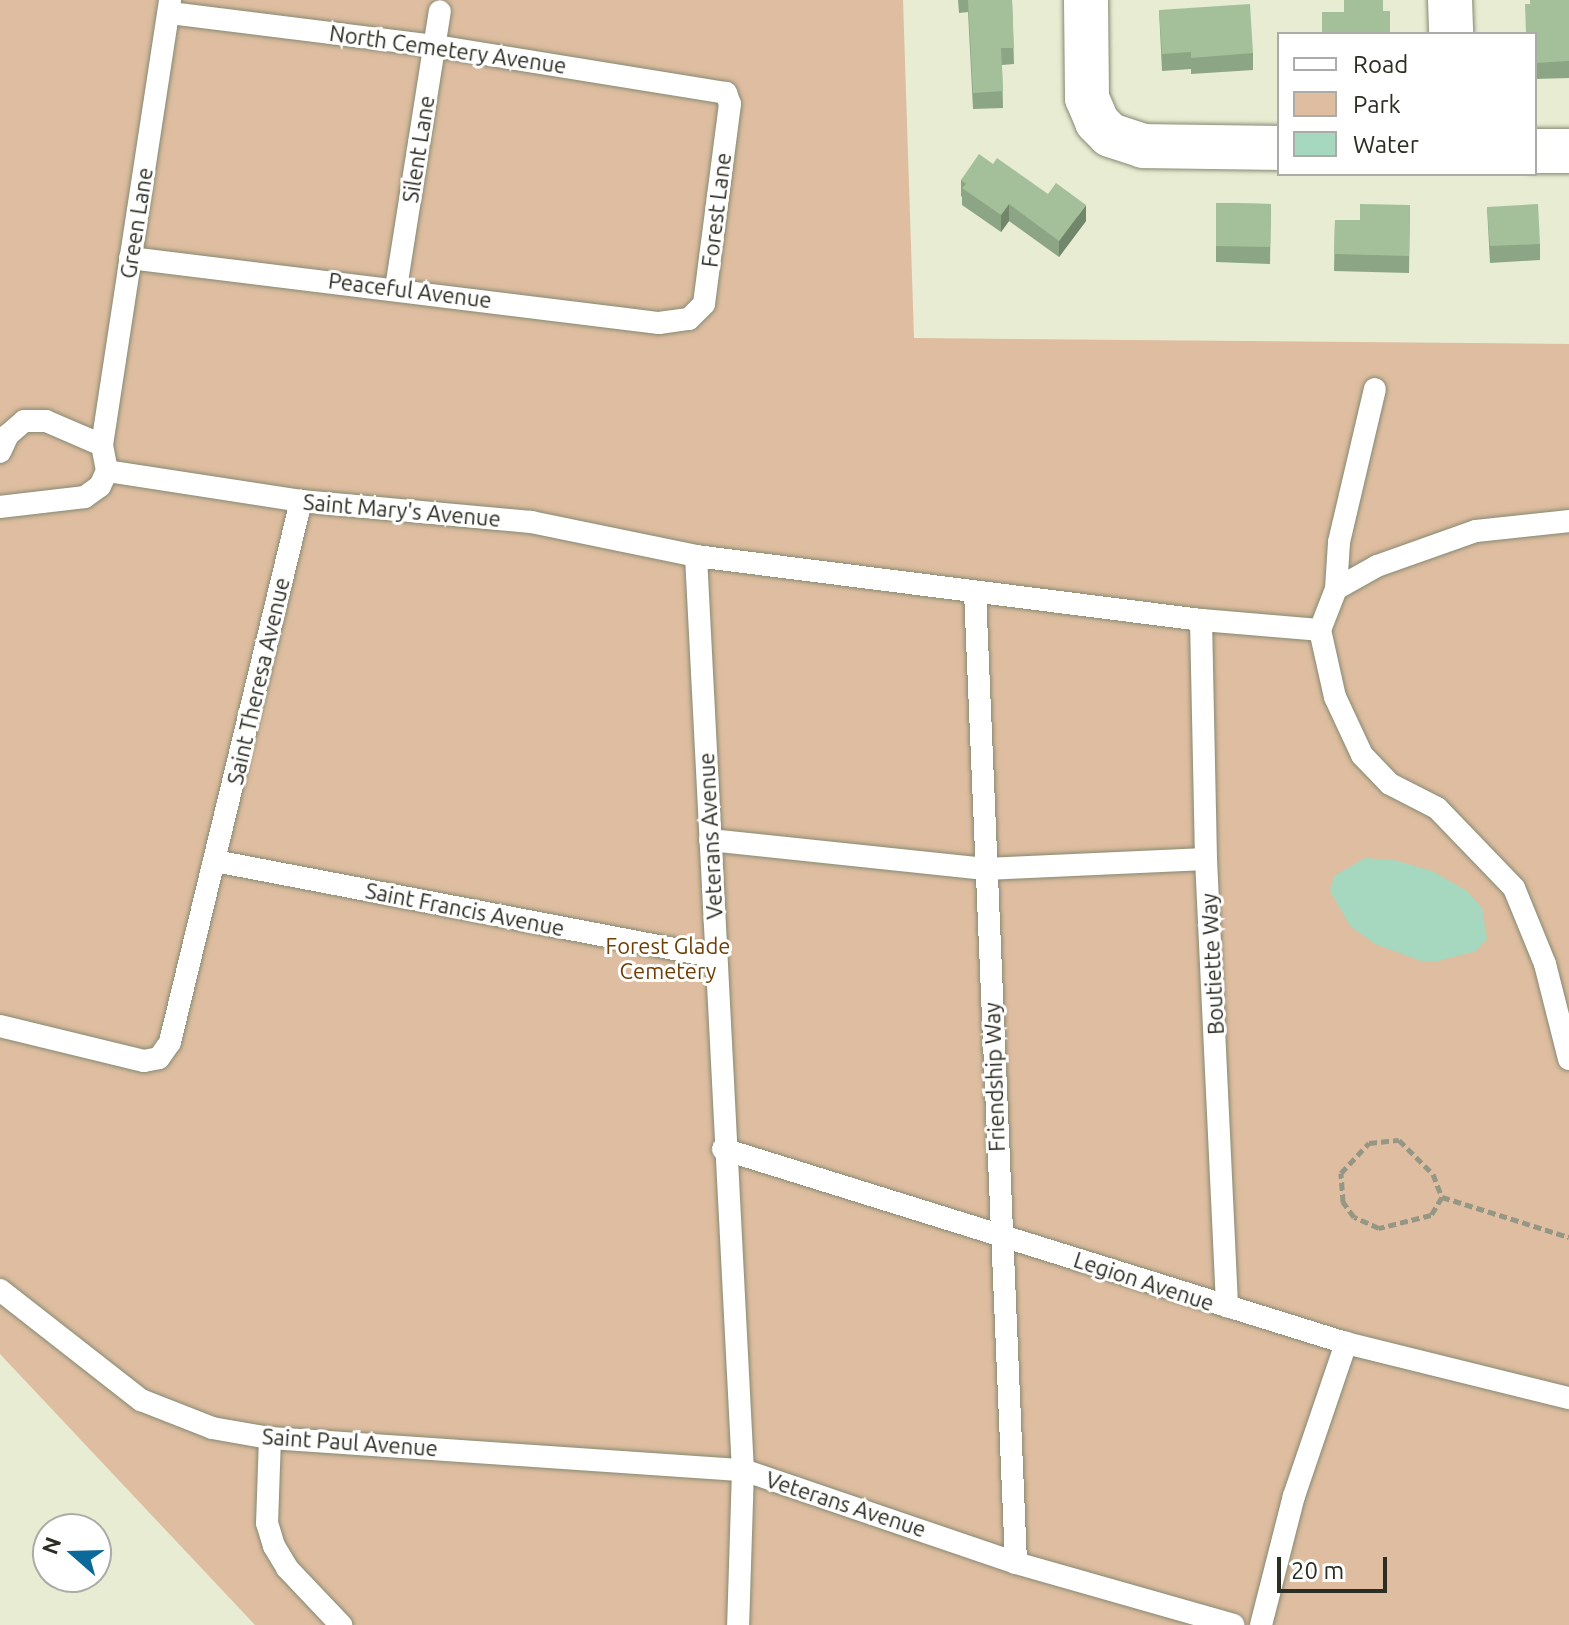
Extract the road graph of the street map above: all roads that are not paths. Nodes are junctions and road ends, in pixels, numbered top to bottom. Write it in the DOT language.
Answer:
graph roads {
  1 [pos="1086,0"];
  2 [pos="1450,0"];
  3 [pos="170,6"];
  4 [pos="440,11"];
  5 [pos="1451,32"];
  6 [pos="435,46"];
  7 [pos="726,93"];
  8 [pos="1277,148"];
  9 [pos="1537,151"];
  10 [pos="1569,151"];
  11 [pos="130,258"];
  12 [pos="396,288"];
  13 [pos="689,319"];
  14 [pos="1375,389"];
  15 [pos="102,445"];
  16 [pos="0,452"];
  17 [pos="107,471"];
  18 [pos="301,501"];
  19 [pos="0,507"];
  20 [pos="1569,521"];
  21 [pos="696,556"];
  22 [pos="1336,589"];
  23 [pos="975,592"];
  24 [pos="1201,620"];
  25 [pos="1320,630"];
  26 [pos="710,840"];
  27 [pos="1206,859"];
  28 [pos="215,861"];
  29 [pos="985,869"];
  30 [pos="716,957"];
  31 [pos="0,1026"];
  32 [pos="1567,1043"];
  33 [pos="723,1149"];
  34 [pos="1001,1235"];
  35 [pos="0,1290"];
  36 [pos="1227,1307"];
  37 [pos="1346,1343"];
  38 [pos="1569,1398"];
  39 [pos="270,1438"];
  40 [pos="743,1470"];
  41 [pos="1016,1563"];
  42 [pos="341,1625"];
  43 [pos="738,1625"];
  44 [pos="1233,1625"];
  45 [pos="1261,1625"];
  1 -- 8 [label="street"];
  2 -- 5 [label="street"];
  3 -- 6 [label="lane, North Cemetery Avenue"];
  3 -- 11 [label="lane, Green Lane"];
  4 -- 6 [label="lane, Silent Lane"];
  6 -- 7 [label="lane, North Cemetery Avenue"];
  6 -- 12 [label="lane, Silent Lane"];
  7 -- 13 [label="lane, Forest Lane"];
  9 -- 10 [label="street"];
  11 -- 12 [label="lane, Peaceful Avenue"];
  11 -- 15 [label="lane, Green Lane"];
  12 -- 13 [label="lane, Peaceful Avenue"];
  14 -- 22 [label="lane"];
  15 -- 16 [label="lane"];
  15 -- 17 [label="lane"];
  17 -- 18 [label="lane, Saint Mary's Avenue"];
  17 -- 19 [label="lane"];
  18 -- 21 [label="lane, Saint Mary's Avenue"];
  18 -- 28 [label="lane, Saint Theresa Avenue"];
  20 -- 22 [label="lane"];
  21 -- 23 [label="lane"];
  21 -- 26 [label="lane, Veterans Avenue"];
  22 -- 25 [label="lane"];
  23 -- 24 [label="lane"];
  23 -- 29 [label="lane, Friendship Way"];
  24 -- 25 [label="lane"];
  24 -- 27 [label="lane, Boutiette Way"];
  25 -- 32 [label="lane"];
  26 -- 29 [label="lane"];
  26 -- 30 [label="lane, Veterans Avenue"];
  27 -- 29 [label="lane"];
  27 -- 36 [label="lane, Boutiette Way"];
  28 -- 30 [label="lane, Saint Francis Avenue"];
  28 -- 31 [label="lane, Saint Theresa Avenue"];
  29 -- 34 [label="lane, Friendship Way"];
  30 -- 33 [label="lane, Veterans Avenue"];
  33 -- 34 [label="lane, Legion Avenue"];
  33 -- 40 [label="lane, Veterans Avenue"];
  34 -- 36 [label="lane, Legion Avenue"];
  34 -- 41 [label="lane, Friendship Way"];
  35 -- 39 [label="lane, Saint Paul Avenue"];
  36 -- 37 [label="lane, Legion Avenue"];
  37 -- 38 [label="lane, Legion Avenue"];
  37 -- 45 [label="lane"];
  39 -- 40 [label="lane, Saint Paul Avenue"];
  39 -- 42 [label="lane"];
  40 -- 41 [label="lane, Veterans Avenue"];
  40 -- 43 [label="lane"];
  41 -- 44 [label="lane, Veterans Avenue"];
}
